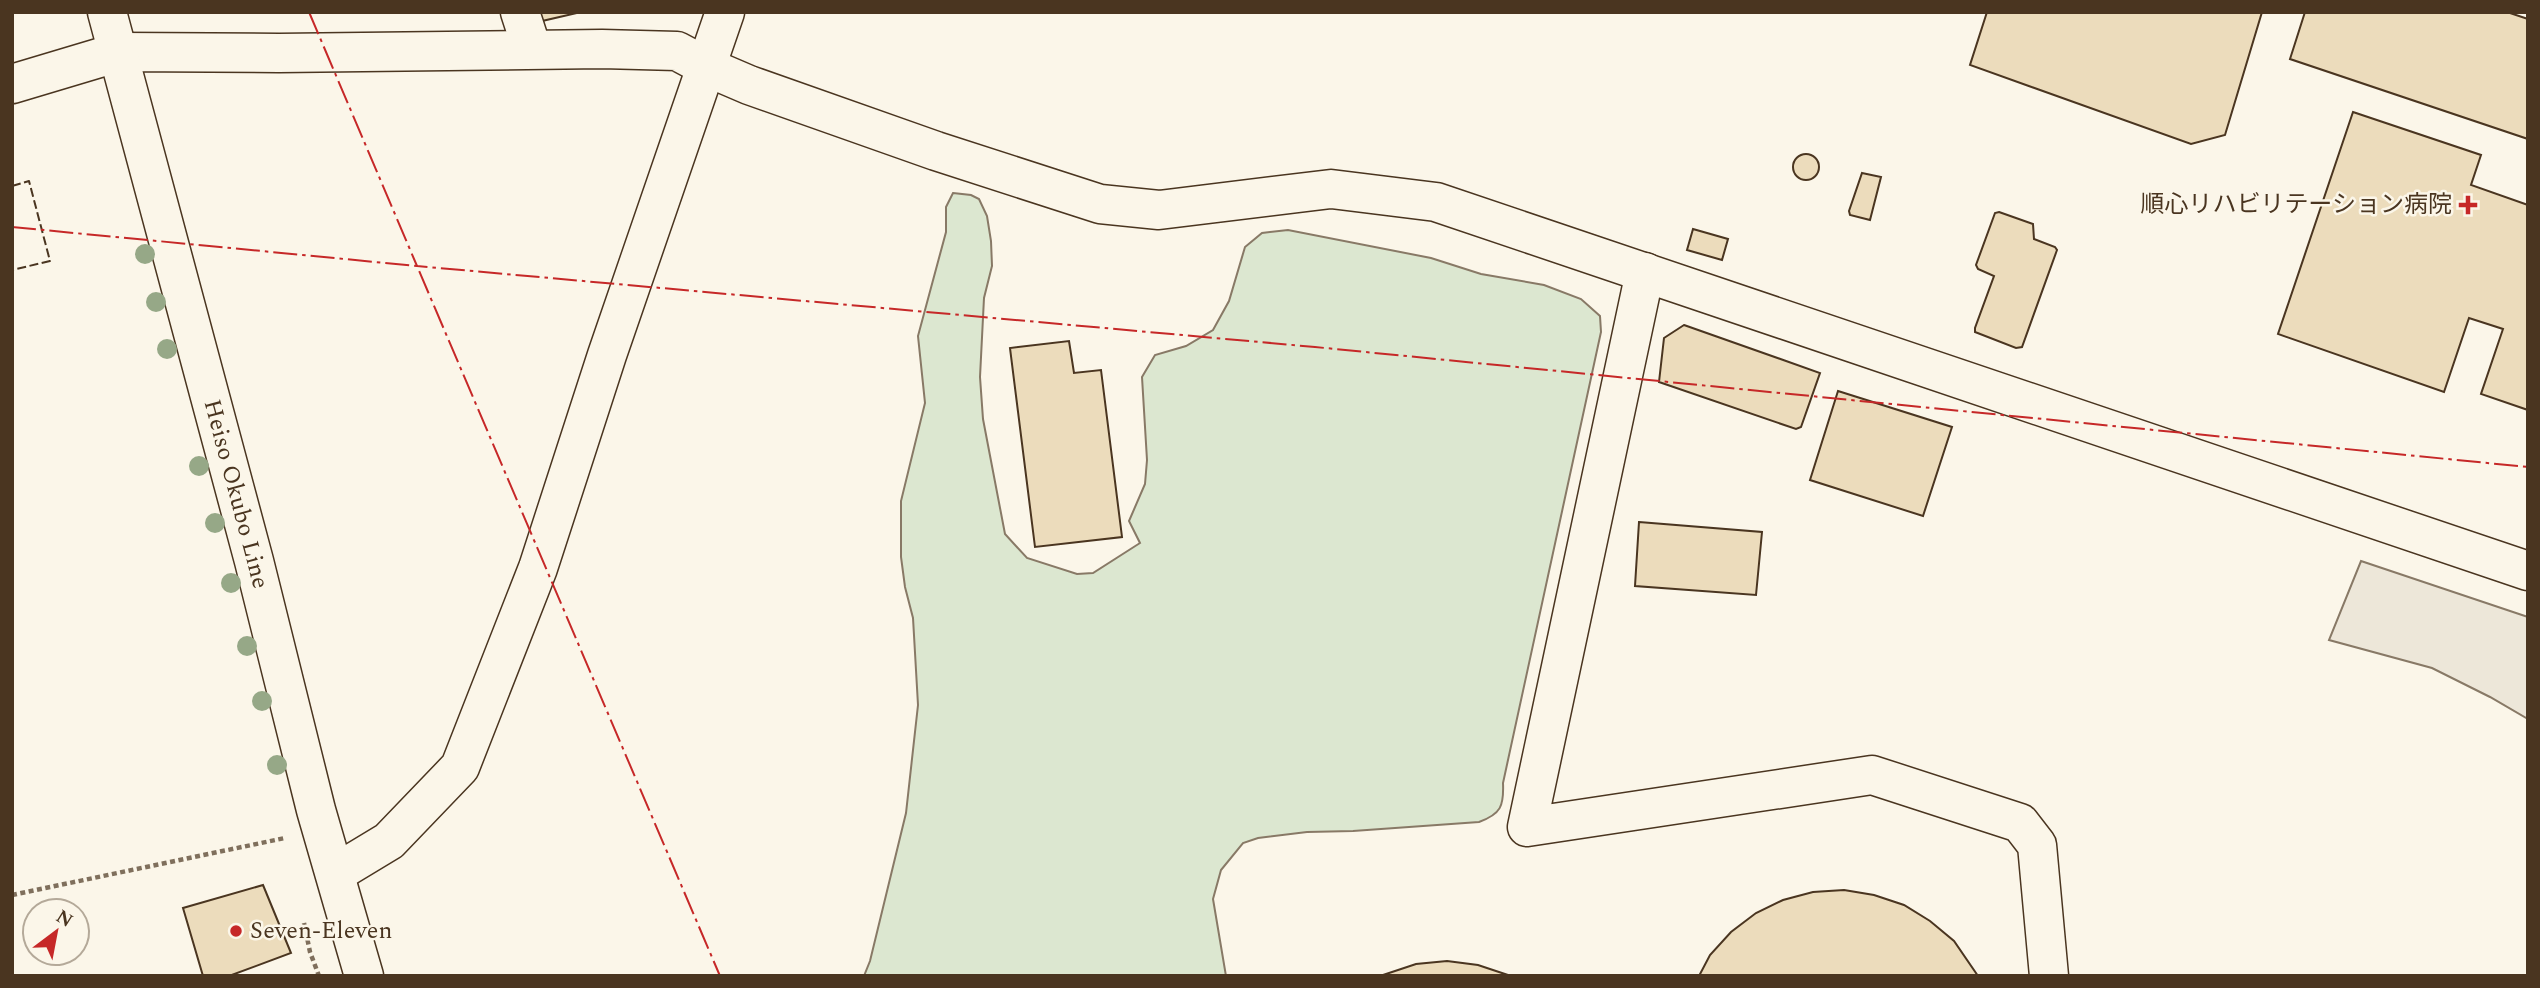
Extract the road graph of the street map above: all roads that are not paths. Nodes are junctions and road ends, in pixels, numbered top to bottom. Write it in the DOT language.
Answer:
graph roads {
  1 [pos="107,12"];
  2 [pos="520,12"];
  3 [pos="725,12"];
  4 [pos="532,49"];
  5 [pos="119,52"];
  6 [pos="707,67"];
  7 [pos="12,84"];
  8 [pos="1645,272"];
  9 [pos="2528,571"];
  10 [pos="336,873"];
  11 [pos="364,976"];
  12 [pos="2049,976"];
  1 -- 5 [label="street, Heiso Okubo Line"];
  2 -- 4 [label="street"];
  3 -- 6 [label="street"];
  4 -- 5 [label="street"];
  4 -- 6 [label="street"];
  5 -- 7 [label="street"];
  5 -- 10 [label="street, Heiso Okubo Line"];
  6 -- 8 [label="street"];
  6 -- 10 [label="street"];
  8 -- 9 [label="street"];
  8 -- 12 [label="street"];
  10 -- 11 [label="street, Heiso Okubo Line"];
}
